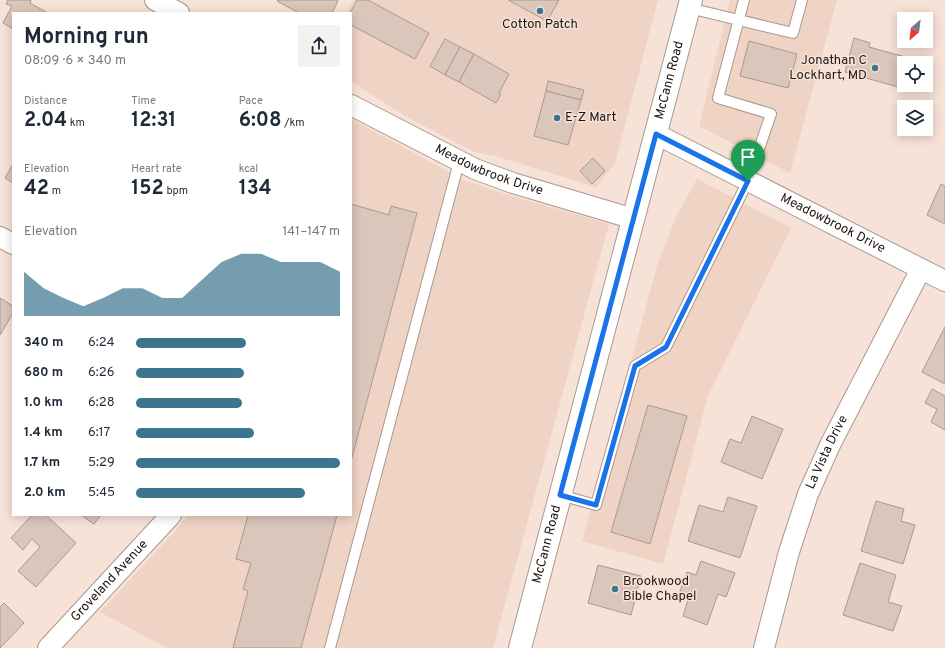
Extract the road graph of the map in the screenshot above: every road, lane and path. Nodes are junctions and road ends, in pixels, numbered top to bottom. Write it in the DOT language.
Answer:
graph roads {
  1 [pos="155,0"];
  2 [pos="744,0"];
  3 [pos="802,0"];
  4 [pos="690,4"];
  5 [pos="177,12"];
  6 [pos="739,20"];
  7 [pos="352,106"];
  8 [pos="656,134"];
  9 [pos="459,162"];
  10 [pos="748,181"];
  11 [pos="634,219"];
  12 [pos="0,236"];
  13 [pos="12,243"];
  14 [pos="921,269"];
  15 [pos="945,281"];
  16 [pos="560,495"];
  17 [pos="170,516"];
  18 [pos="48,648"];
  19 [pos="330,648"];
  20 [pos="520,648"];
  21 [pos="764,648"];
  1 -- 5 [label="street"];
  2 -- 6 [label="lane"];
  3 -- 6 [label="lane"];
  4 -- 6 [label="lane"];
  4 -- 8 [label="main road, McCann Road"];
  6 -- 10 [label="lane"];
  7 -- 9 [label="street, Meadowbrook Drive"];
  8 -- 10 [label="street, Meadowbrook Drive"];
  8 -- 11 [label="main road, McCann Road"];
  9 -- 11 [label="street, Meadowbrook Drive"];
  9 -- 19 [label="lane"];
  10 -- 14 [label="street, Meadowbrook Drive"];
  10 -- 16 [label="lane"];
  11 -- 16 [label="main road, McCann Road"];
  12 -- 13 [label="street"];
  14 -- 15 [label="street, Meadowbrook Drive"];
  14 -- 21 [label="street, La Vista Drive"];
  16 -- 20 [label="main road, McCann Road"];
  17 -- 18 [label="street, Groveland Avenue"];
}
